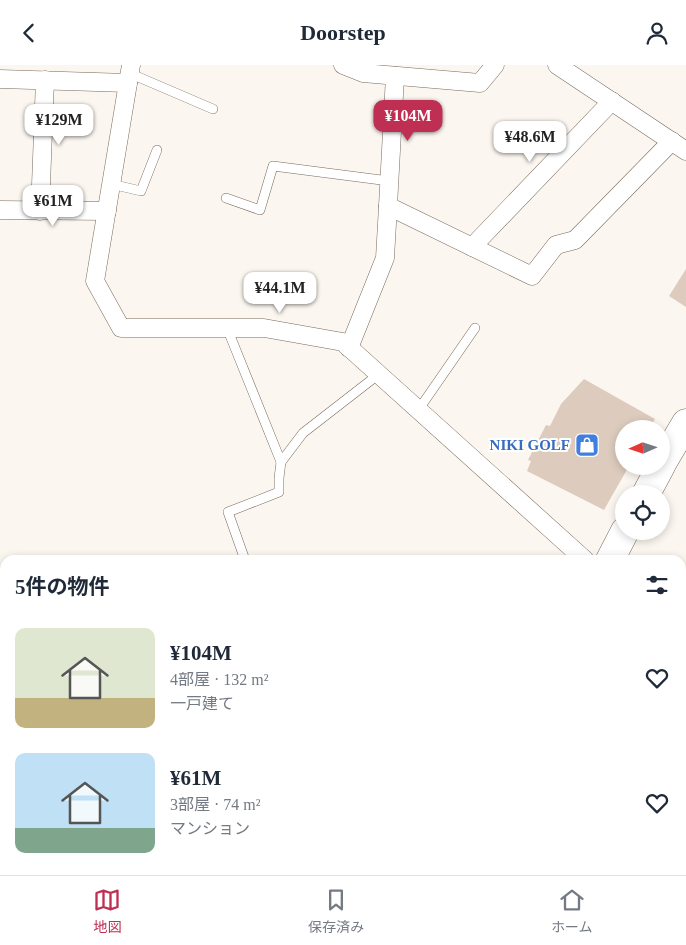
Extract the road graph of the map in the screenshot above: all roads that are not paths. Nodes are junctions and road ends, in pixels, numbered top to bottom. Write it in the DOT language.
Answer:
graph roads {
  1 [pos="343,65"];
  2 [pos="495,65"];
  3 [pos="558,65"];
  4 [pos="129,74"];
  5 [pos="395,76"];
  6 [pos="0,79"];
  7 [pos="45,80"];
  8 [pos="612,101"];
  9 [pos="213,109"];
  10 [pos="679,146"];
  11 [pos="157,150"];
  12 [pos="389,181"];
  13 [pos="111,184"];
  14 [pos="226,198"];
  15 [pos="388,206"];
  16 [pos="0,210"];
  17 [pos="40,211"];
  18 [pos="107,211"];
  19 [pos="472,247"];
  20 [pos="227,328"];
  21 [pos="475,328"];
  22 [pos="349,348"];
  23 [pos="379,374"];
  24 [pos="419,409"];
  25 [pos="673,451"];
  26 [pos="281,462"];
  27 [pos="652,485"];
  28 [pos="620,540"];
  29 [pos="243,555"];
  30 [pos="580,555"];
  31 [pos="613,555"];
  1 -- 5 [label="street"];
  2 -- 5 [label="street"];
  3 -- 8 [label="street"];
  4 -- 7 [label="street"];
  4 -- 9 [label="lane"];
  4 -- 13 [label="street"];
  5 -- 12 [label="street"];
  6 -- 7 [label="street"];
  7 -- 17 [label="street"];
  8 -- 10 [label="street"];
  8 -- 19 [label="street"];
  10 -- 19 [label="street"];
  11 -- 13 [label="lane"];
  12 -- 14 [label="lane"];
  12 -- 15 [label="street"];
  13 -- 18 [label="street"];
  15 -- 19 [label="street"];
  15 -- 22 [label="street"];
  16 -- 17 [label="street"];
  17 -- 18 [label="street"];
  18 -- 20 [label="street"];
  20 -- 22 [label="street"];
  20 -- 26 [label="lane"];
  21 -- 24 [label="lane"];
  22 -- 23 [label="street"];
  23 -- 24 [label="street"];
  23 -- 26 [label="lane"];
  24 -- 30 [label="street"];
  25 -- 27 [label="main road"];
  26 -- 29 [label="lane"];
  28 -- 31 [label="main road"];
}
